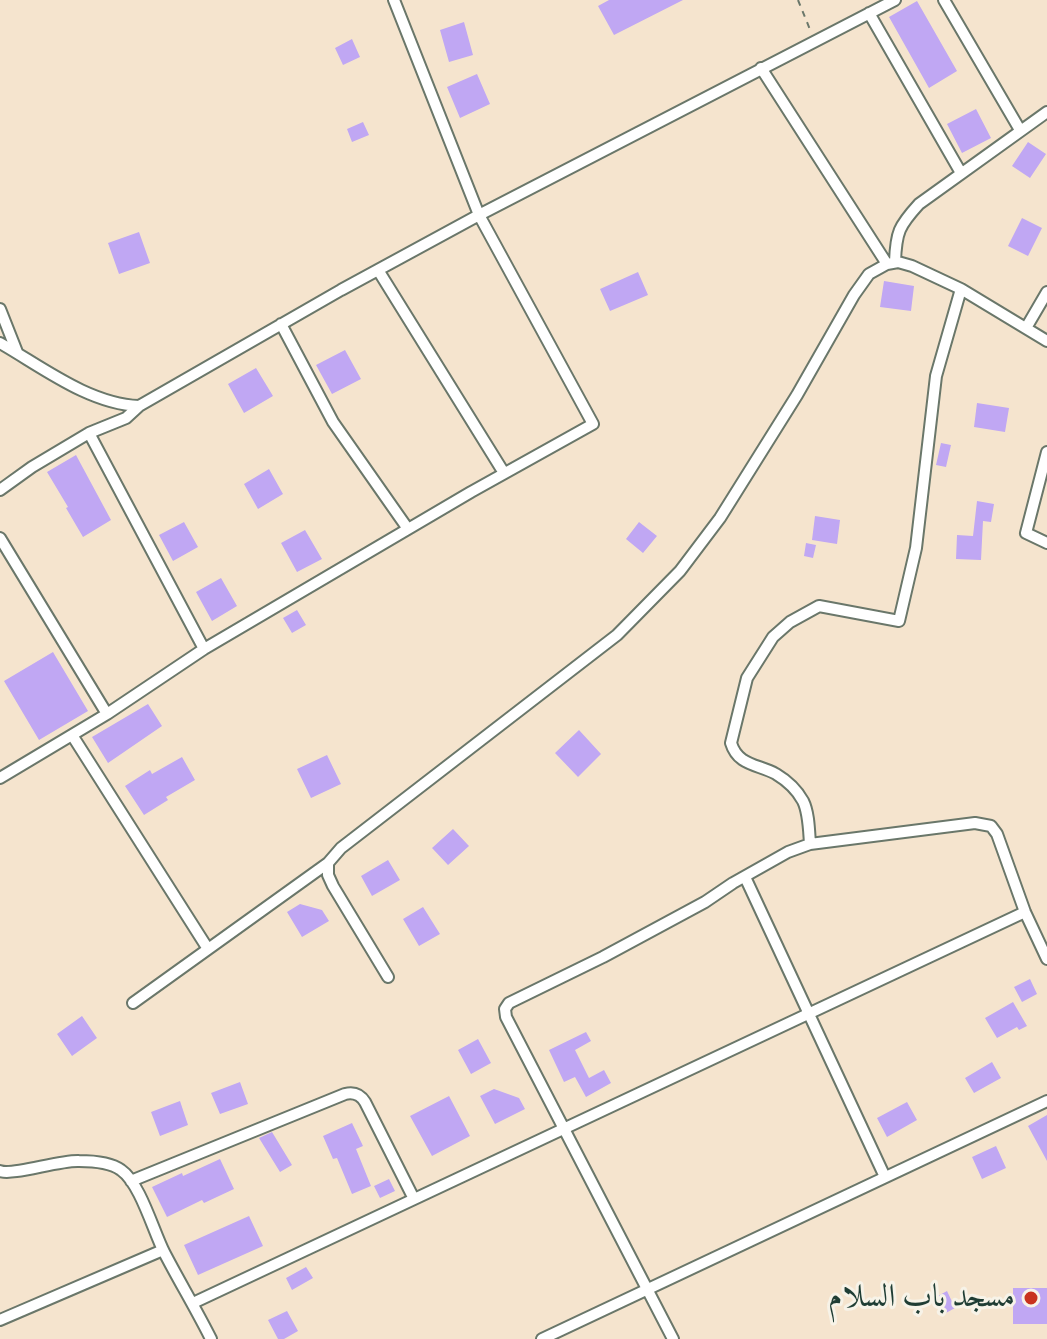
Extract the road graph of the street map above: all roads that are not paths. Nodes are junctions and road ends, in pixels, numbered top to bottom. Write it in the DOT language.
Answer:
graph roads {
  1 [pos="394,0"];
  2 [pos="895,0"];
  3 [pos="944,0"];
  4 [pos="869,13"];
  5 [pos="761,68"];
  6 [pos="1047,112"];
  7 [pos="1020,130"];
  8 [pos="961,173"];
  9 [pos="479,215"];
  10 [pos="891,263"];
  11 [pos="378,270"];
  12 [pos="961,289"];
  13 [pos="1047,292"];
  14 [pos="0,309"];
  15 [pos="281,324"];
  16 [pos="1026,328"];
  17 [pos="1047,341"];
  18 [pos="0,343"];
  19 [pos="17,352"];
  20 [pos="139,406"];
  21 [pos="89,433"];
  22 [pos="1047,452"];
  23 [pos="504,473"];
  24 [pos="0,490"];
  25 [pos="408,529"];
  26 [pos="0,538"];
  27 [pos="1047,543"];
  28 [pos="204,649"];
  29 [pos="107,714"];
  30 [pos="72,735"];
  31 [pos="0,778"];
  32 [pos="810,844"];
  33 [pos="328,863"];
  34 [pos="745,877"];
  35 [pos="1025,912"];
  36 [pos="208,949"];
  37 [pos="1047,959"];
  38 [pos="388,977"];
  39 [pos="133,1003"];
  40 [pos="809,1015"];
  41 [pos="1047,1101"];
  42 [pos="564,1128"];
  43 [pos="2,1174"];
  44 [pos="885,1177"];
  45 [pos="131,1181"];
  46 [pos="414,1199"];
  47 [pos="163,1250"];
  48 [pos="648,1289"];
  49 [pos="193,1303"];
  50 [pos="0,1320"];
  51 [pos="211,1339"];
  52 [pos="542,1339"];
  53 [pos="673,1339"];
  1 -- 9 [label="street"];
  2 -- 4 [label="street"];
  3 -- 7 [label="street"];
  4 -- 5 [label="street"];
  4 -- 8 [label="street"];
  5 -- 9 [label="street"];
  5 -- 10 [label="street"];
  6 -- 7 [label="street"];
  7 -- 8 [label="street"];
  8 -- 10 [label="street"];
  9 -- 11 [label="street"];
  9 -- 23 [label="street"];
  10 -- 12 [label="street"];
  10 -- 33 [label="street"];
  11 -- 15 [label="street"];
  11 -- 23 [label="street"];
  12 -- 16 [label="street"];
  12 -- 32 [label="street"];
  13 -- 16 [label="street"];
  14 -- 19 [label="street"];
  15 -- 20 [label="street"];
  15 -- 25 [label="street"];
  16 -- 17 [label="street"];
  18 -- 19 [label="street"];
  19 -- 20 [label="street"];
  20 -- 21 [label="street"];
  21 -- 24 [label="street"];
  21 -- 28 [label="street"];
  22 -- 27 [label="street"];
  23 -- 25 [label="street"];
  25 -- 28 [label="street"];
  26 -- 29 [label="street"];
  28 -- 29 [label="street"];
  29 -- 30 [label="street"];
  30 -- 31 [label="street"];
  30 -- 36 [label="street"];
  32 -- 34 [label="street"];
  32 -- 35 [label="street"];
  33 -- 36 [label="street"];
  33 -- 38 [label="street"];
  34 -- 40 [label="street"];
  34 -- 42 [label="street"];
  35 -- 37 [label="street"];
  35 -- 40 [label="street"];
  36 -- 39 [label="street"];
  40 -- 42 [label="street"];
  40 -- 44 [label="street"];
  41 -- 44 [label="street"];
  42 -- 46 [label="street"];
  42 -- 48 [label="street"];
  43 -- 45 [label="street"];
  44 -- 48 [label="street"];
  45 -- 46 [label="street"];
  45 -- 47 [label="street"];
  46 -- 49 [label="street"];
  47 -- 49 [label="street"];
  47 -- 50 [label="street"];
  48 -- 52 [label="street"];
  48 -- 53 [label="street"];
  49 -- 51 [label="street"];
}
